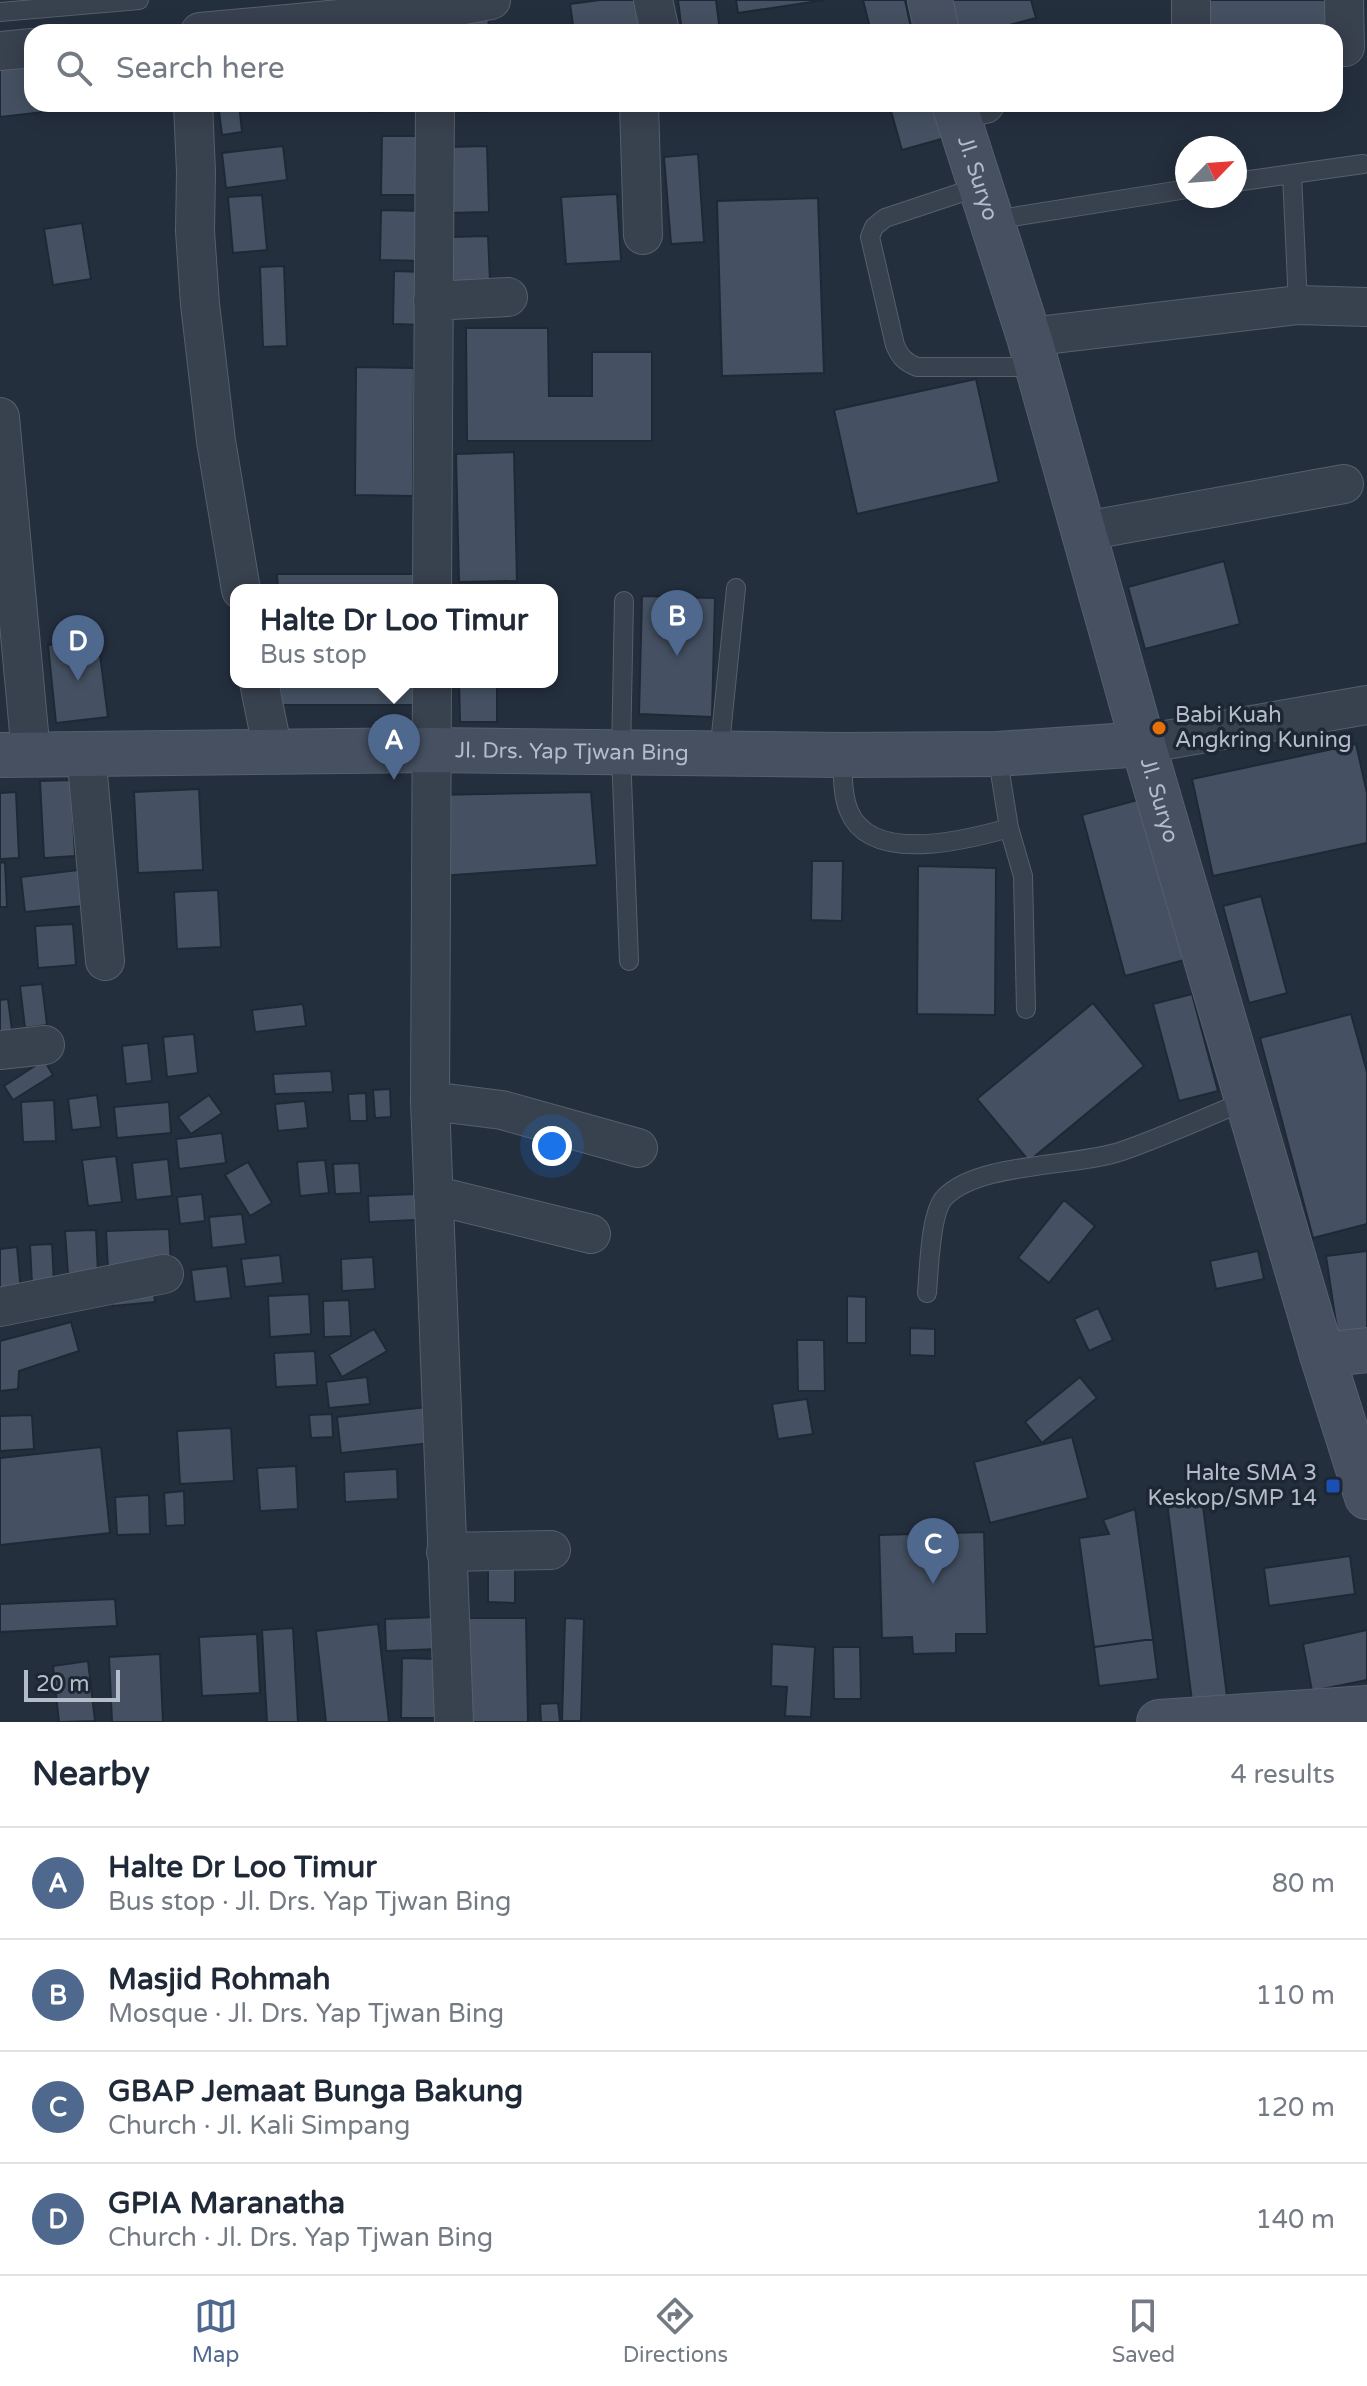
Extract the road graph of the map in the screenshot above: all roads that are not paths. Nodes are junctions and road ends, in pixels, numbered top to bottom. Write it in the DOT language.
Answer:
graph roads {
  1 [pos="139,0"];
  2 [pos="491,0"];
  3 [pos="653,0"];
  4 [pos="930,0"];
  5 [pos="1191,0"];
  6 [pos="1344,0"];
  7 [pos="0,12"];
  8 [pos="435,14"];
  9 [pos="304,24"];
  10 [pos="658,24"];
  11 [pos="935,24"];
  12 [pos="1191,24"];
  13 [pos="1349,47"];
  14 [pos="24,49"];
  15 [pos="0,51"];
  16 [pos="193,112"];
  17 [pos="435,112"];
  18 [pos="639,112"];
  19 [pos="966,112"];
  20 [pos="1363,164"];
  21 [pos="1292,174"];
  22 [pos="1247,180"];
  23 [pos="1175,190"];
  24 [pos="987,203"];
  25 [pos="643,235"];
  26 [pos="508,297"];
  27 [pos="433,301"];
  28 [pos="1298,305"];
  29 [pos="1367,307"];
  30 [pos="1033,352"];
  31 [pos="0,417"];
  32 [pos="1344,484"];
  33 [pos="1085,531"];
  34 [pos="240,584"];
  35 [pos="432,584"];
  36 [pos="736,588"];
  37 [pos="624,601"];
  38 [pos="260,688"];
  39 [pos="432,688"];
  40 [pos="1367,705"];
  41 [pos="1143,744"];
  42 [pos="432,750"];
  43 [pos="273,752"];
  44 [pos="86,753"];
  45 [pos="621,753"];
  46 [pos="15,754"];
  47 [pos="719,754"];
  48 [pos="997,754"];
  49 [pos="842,755"];
  50 [pos="1009,828"];
  51 [pos="105,961"];
  52 [pos="629,961"];
  53 [pos="1026,1009"];
  54 [pos="45,1045"];
  55 [pos="0,1050"];
  56 [pos="430,1101"];
  57 [pos="1259,1135"];
  58 [pos="638,1148"];
  59 [pos="433,1195"];
  60 [pos="591,1234"];
  61 [pos="164,1274"];
  62 [pos="927,1293"];
  63 [pos="0,1307"];
  64 [pos="1367,1350"];
  65 [pos="1322,1355"];
  66 [pos="1367,1497"];
  67 [pos="551,1550"];
  68 [pos="446,1552"];
  69 [pos="1367,1708"];
  70 [pos="454,1722"];
  71 [pos="1159,1722"];
  1 -- 7 [label="lane"];
  2 -- 8 [label="street"];
  3 -- 10 [label="street"];
  4 -- 11 [label="street"];
  5 -- 12 [label="street"];
  6 -- 13 [label="street"];
  8 -- 9 [label="street"];
  14 -- 15 [label="street"];
  16 -- 34 [label="street"];
  17 -- 27 [label="street"];
  18 -- 25 [label="street"];
  19 -- 24 [label="street, Jl. Suryo"];
  20 -- 21 [label="lane"];
  21 -- 22 [label="lane"];
  21 -- 28 [label="lane"];
  23 -- 24 [label="lane"];
  24 -- 30 [label="street, Jl. Suryo"];
  24 -- 30 [label="lane"];
  26 -- 27 [label="street"];
  27 -- 35 [label="street"];
  28 -- 29 [label="street"];
  28 -- 30 [label="street"];
  30 -- 33 [label="street, Jl. Suryo"];
  31 -- 46 [label="street"];
  32 -- 33 [label="street"];
  33 -- 41 [label="street, Jl. Suryo"];
  36 -- 47 [label="lane"];
  37 -- 45 [label="lane"];
  38 -- 43 [label="street"];
  39 -- 42 [label="street"];
  40 -- 41 [label="street"];
  41 -- 48 [label="street, Jl. Drs. Yap Tjwan Bing"];
  41 -- 57 [label="street, Jl. Suryo"];
  42 -- 43 [label="street, Jl. Drs. Yap Tjwan Bing"];
  42 -- 45 [label="street, Jl. Drs. Yap Tjwan Bing"];
  42 -- 56 [label="street"];
  43 -- 44 [label="street, Jl. Drs. Yap Tjwan Bing"];
  44 -- 46 [label="street, Jl. Drs. Yap Tjwan Bing"];
  44 -- 51 [label="street"];
  45 -- 47 [label="street, Jl. Drs. Yap Tjwan Bing"];
  45 -- 52 [label="lane"];
  47 -- 49 [label="street, Jl. Drs. Yap Tjwan Bing"];
  48 -- 49 [label="street, Jl. Drs. Yap Tjwan Bing"];
  48 -- 50 [label="lane"];
  49 -- 50 [label="lane"];
  50 -- 53 [label="lane"];
  54 -- 55 [label="street"];
  56 -- 58 [label="street"];
  56 -- 59 [label="street"];
  57 -- 62 [label="lane"];
  57 -- 65 [label="street, Jl. Suryo"];
  59 -- 60 [label="street"];
  59 -- 68 [label="street"];
  61 -- 63 [label="street"];
  64 -- 65 [label="street"];
  65 -- 66 [label="street, Jl. Suryo"];
  67 -- 68 [label="street"];
  68 -- 70 [label="street"];
  69 -- 71 [label="street"];
}
